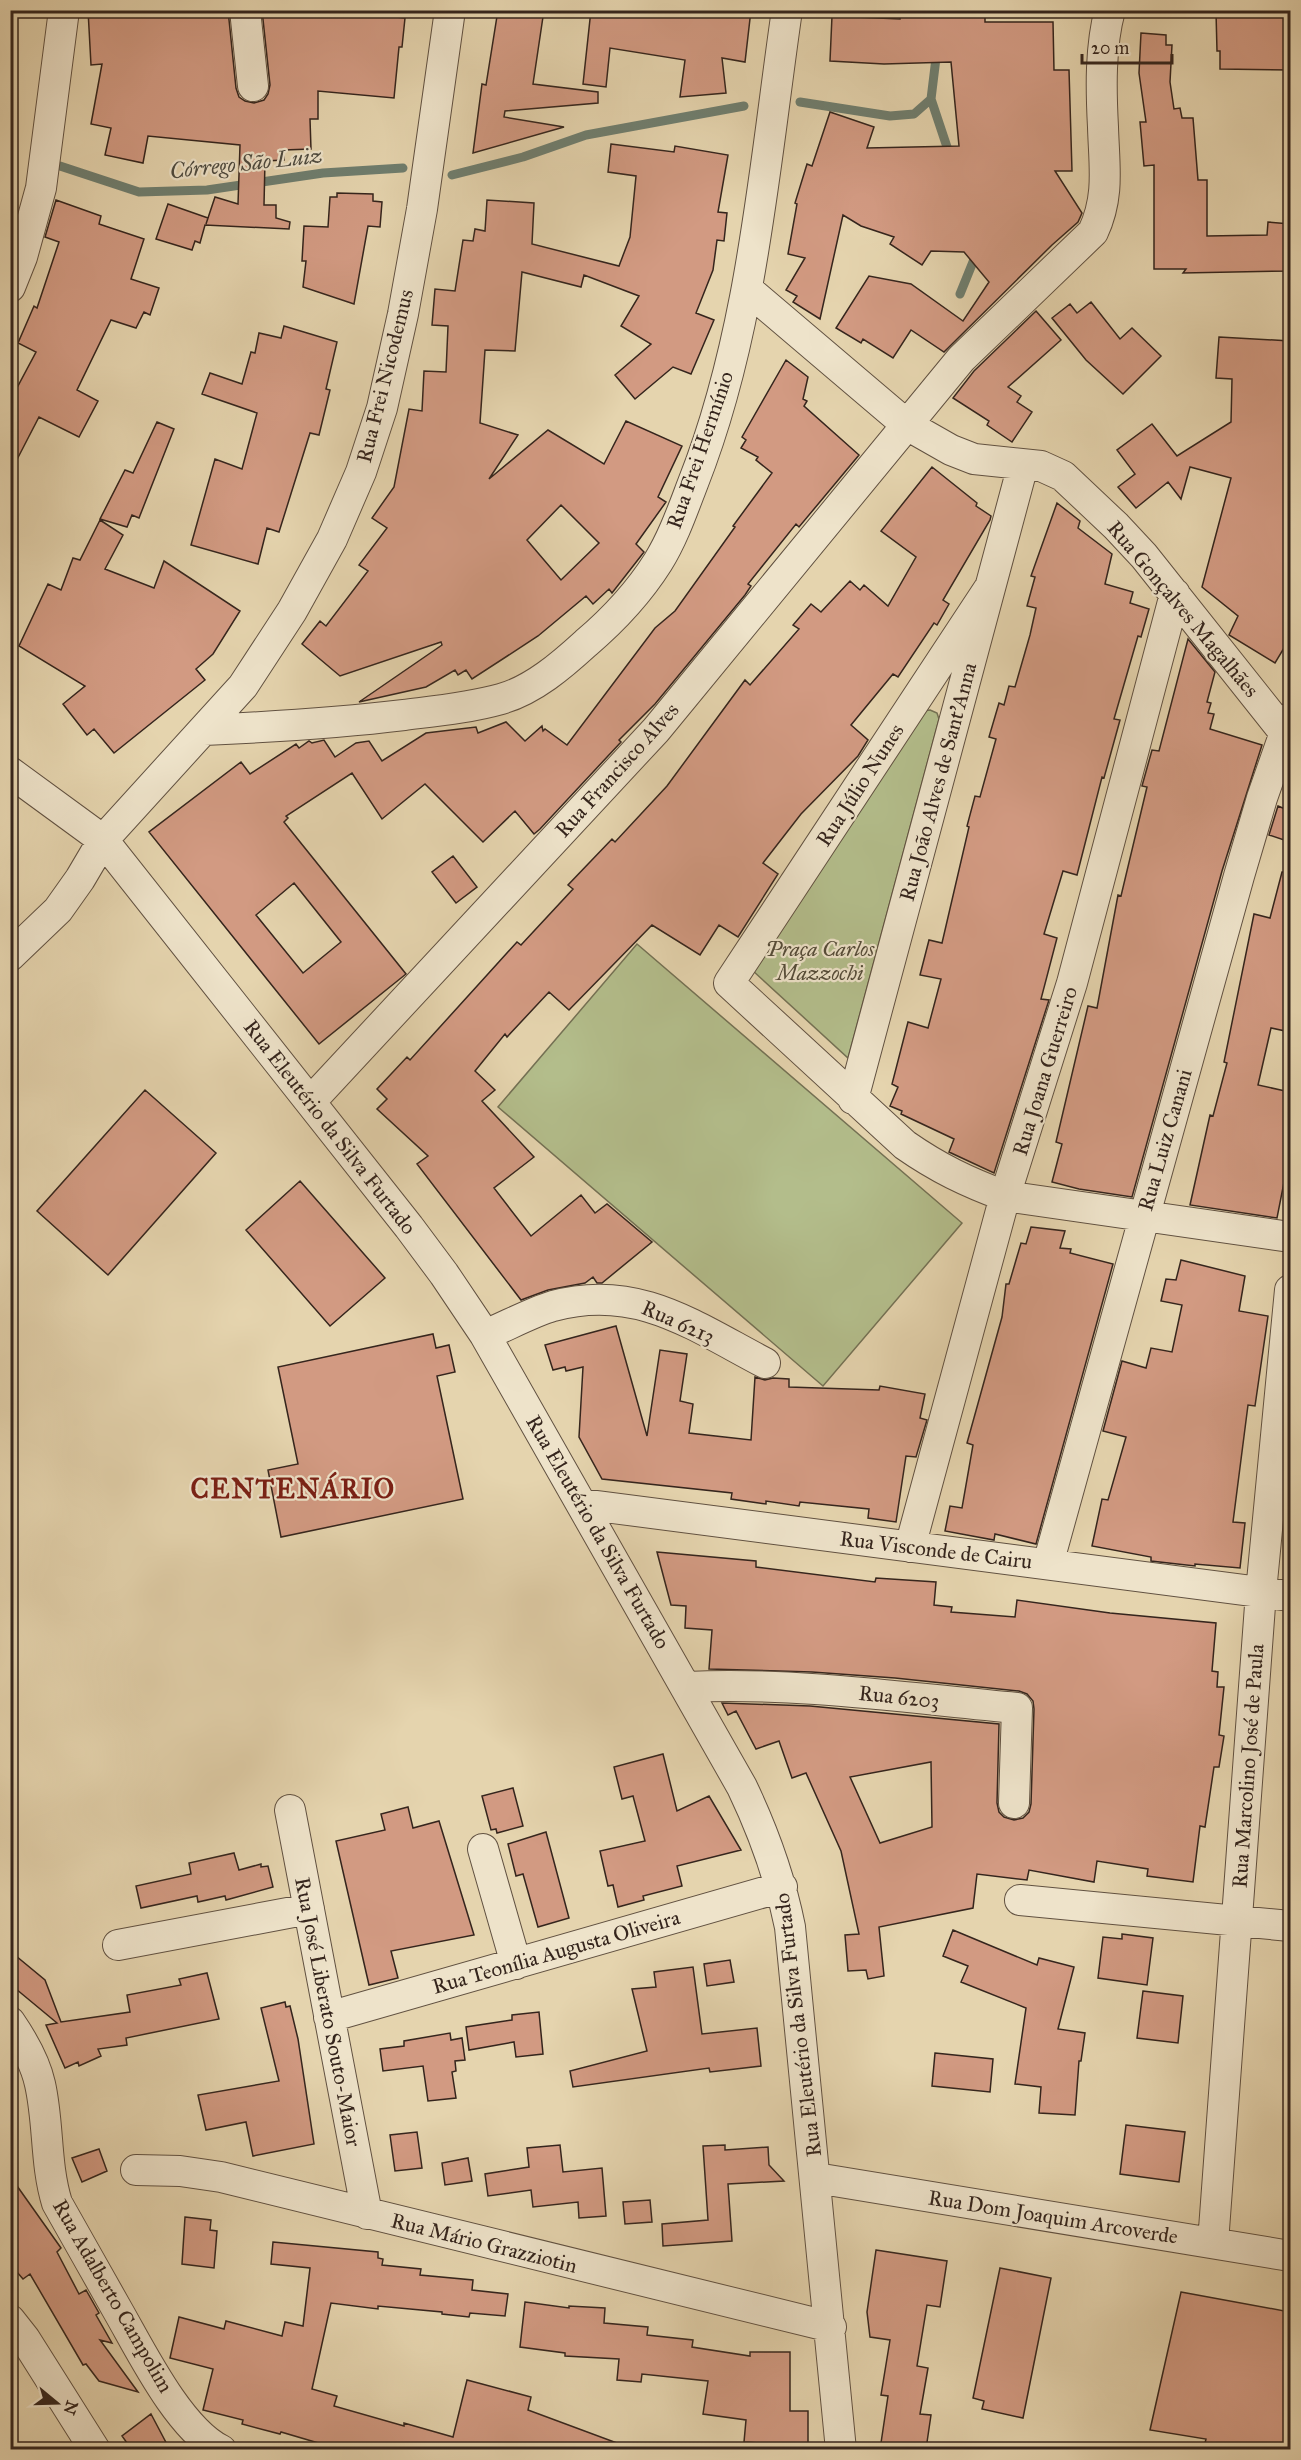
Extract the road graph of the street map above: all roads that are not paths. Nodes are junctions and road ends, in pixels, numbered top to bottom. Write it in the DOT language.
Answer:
graph roads {
  1 [pos="64,10"];
  2 [pos="245,10"];
  3 [pos="450,10"];
  4 [pos="788,10"];
  5 [pos="1110,10"];
  6 [pos="253,86"];
  7 [pos="10,287"];
  8 [pos="747,289"];
  9 [pos="907,426"];
  10 [pos="1023,465"];
  11 [pos="990,588"];
  12 [pos="1175,594"];
  13 [pos="1287,725"];
  14 [pos="204,730"];
  15 [pos="10,772"];
  16 [pos="103,840"];
  17 [pos="10,956"];
  18 [pos="853,1099"];
  19 [pos="311,1101"];
  20 [pos="1005,1196"];
  21 [pos="1144,1216"];
  22 [pos="1290,1238"];
  23 [pos="1290,1290"];
  24 [pos="485,1335"];
  25 [pos="765,1363"];
  26 [pos="582,1504"];
  27 [pos="910,1547"];
  28 [pos="1048,1564"];
  29 [pos="1276,1594"];
  30 [pos="687,1687"];
  31 [pos="1014,1803"];
  32 [pos="290,1810"];
  33 [pos="483,1849"];
  34 [pos="782,1887"];
  35 [pos="1020,1900"];
  36 [pos="309,1909"];
  37 [pos="1236,1921"];
  38 [pos="1290,1926"];
  39 [pos="118,1945"];
  40 [pos="516,1964"];
  41 [pos="329,2017"];
  42 [pos="10,2022"];
  43 [pos="136,2170"];
  44 [pos="816,2178"];
  45 [pos="367,2214"];
  46 [pos="1213,2244"];
  47 [pos="1290,2256"];
  48 [pos="10,2320"];
  49 [pos="831,2327"];
  50 [pos="95,2450"];
  51 [pos="221,2450"];
  52 [pos="841,2450"];
  1 -- 7 [label="street"];
  2 -- 6 [label="street"];
  3 -- 14 [label="street, Rua Frei Nicodemus"];
  4 -- 8 [label="street, Rua Frei Hermínio"];
  5 -- 9 [label="street, Rua Francisco Alves"];
  8 -- 9 [label="street, Rua Gonçalves Magalhães"];
  8 -- 14 [label="street, Rua Frei Hermínio"];
  9 -- 10 [label="street, Rua Gonçalves Magalhães"];
  9 -- 19 [label="street, Rua Francisco Alves"];
  10 -- 11 [label="street, Rua João Alves de Sant'Anna"];
  10 -- 12 [label="street, Rua Gonçalves Magalhães"];
  11 -- 18 [label="street, Rua João Alves de Sant'Anna"];
  11 -- 18 [label="street, Rua Júlio Nunes"];
  12 -- 13 [label="street, Rua Gonçalves Magalhães"];
  12 -- 20 [label="street, Rua Joana Guerreiro"];
  13 -- 21 [label="street, Rua Luiz Canani"];
  14 -- 16 [label="street, Rua Frei Nicodemus"];
  15 -- 16 [label="street, Rua Eleutério da Silva Furtado"];
  16 -- 17 [label="street, Rua Frei Nicodemus"];
  16 -- 19 [label="street, Rua Eleutério da Silva Furtado"];
  18 -- 20 [label="street"];
  19 -- 24 [label="street, Rua Eleutério da Silva Furtado"];
  20 -- 21 [label="street"];
  20 -- 27 [label="street, Rua Joana Guerreiro"];
  21 -- 22 [label="street"];
  21 -- 28 [label="street, Rua Luiz Canani"];
  23 -- 29 [label="street, Rua Marcolino José de Paula"];
  24 -- 25 [label="street, Rua 6213"];
  24 -- 26 [label="street, Rua Eleutério da Silva Furtado"];
  26 -- 27 [label="street, Rua Visconde de Cairu"];
  26 -- 30 [label="street, Rua Eleutério da Silva Furtado"];
  27 -- 28 [label="street, Rua Visconde de Cairu"];
  28 -- 29 [label="street, Rua Visconde de Cairu"];
  29 -- 37 [label="street, Rua Marcolino José de Paula"];
  30 -- 31 [label="street, Rua 6203"];
  30 -- 34 [label="street, Rua Eleutério da Silva Furtado"];
  32 -- 36 [label="street, Rua José Liberato Souto-Maior"];
  33 -- 40 [label="street"];
  34 -- 40 [label="street, Rua Teonília Augusta Oliveira"];
  34 -- 44 [label="street, Rua Eleutério da Silva Furtado"];
  35 -- 37 [label="street"];
  36 -- 39 [label="street"];
  36 -- 41 [label="street, Rua José Liberato Souto-Maior"];
  37 -- 38 [label="street"];
  37 -- 46 [label="street, Rua Marcolino José de Paula"];
  40 -- 41 [label="street, Rua Teonília Augusta Oliveira"];
  41 -- 45 [label="street, Rua José Liberato Souto-Maior"];
  42 -- 51 [label="street, Rua Adalberto Campolim"];
  43 -- 45 [label="street, Rua Mário Grazziotin"];
  44 -- 46 [label="street, Rua Dom Joaquim Arcoverde"];
  44 -- 49 [label="street, Rua Eleutério da Silva Furtado"];
  45 -- 49 [label="street, Rua Mário Grazziotin"];
  46 -- 47 [label="street, Rua Dom Joaquim Arcoverde"];
  48 -- 50 [label="street"];
  49 -- 52 [label="street, Rua Eleutério da Silva Furtado"];
}
